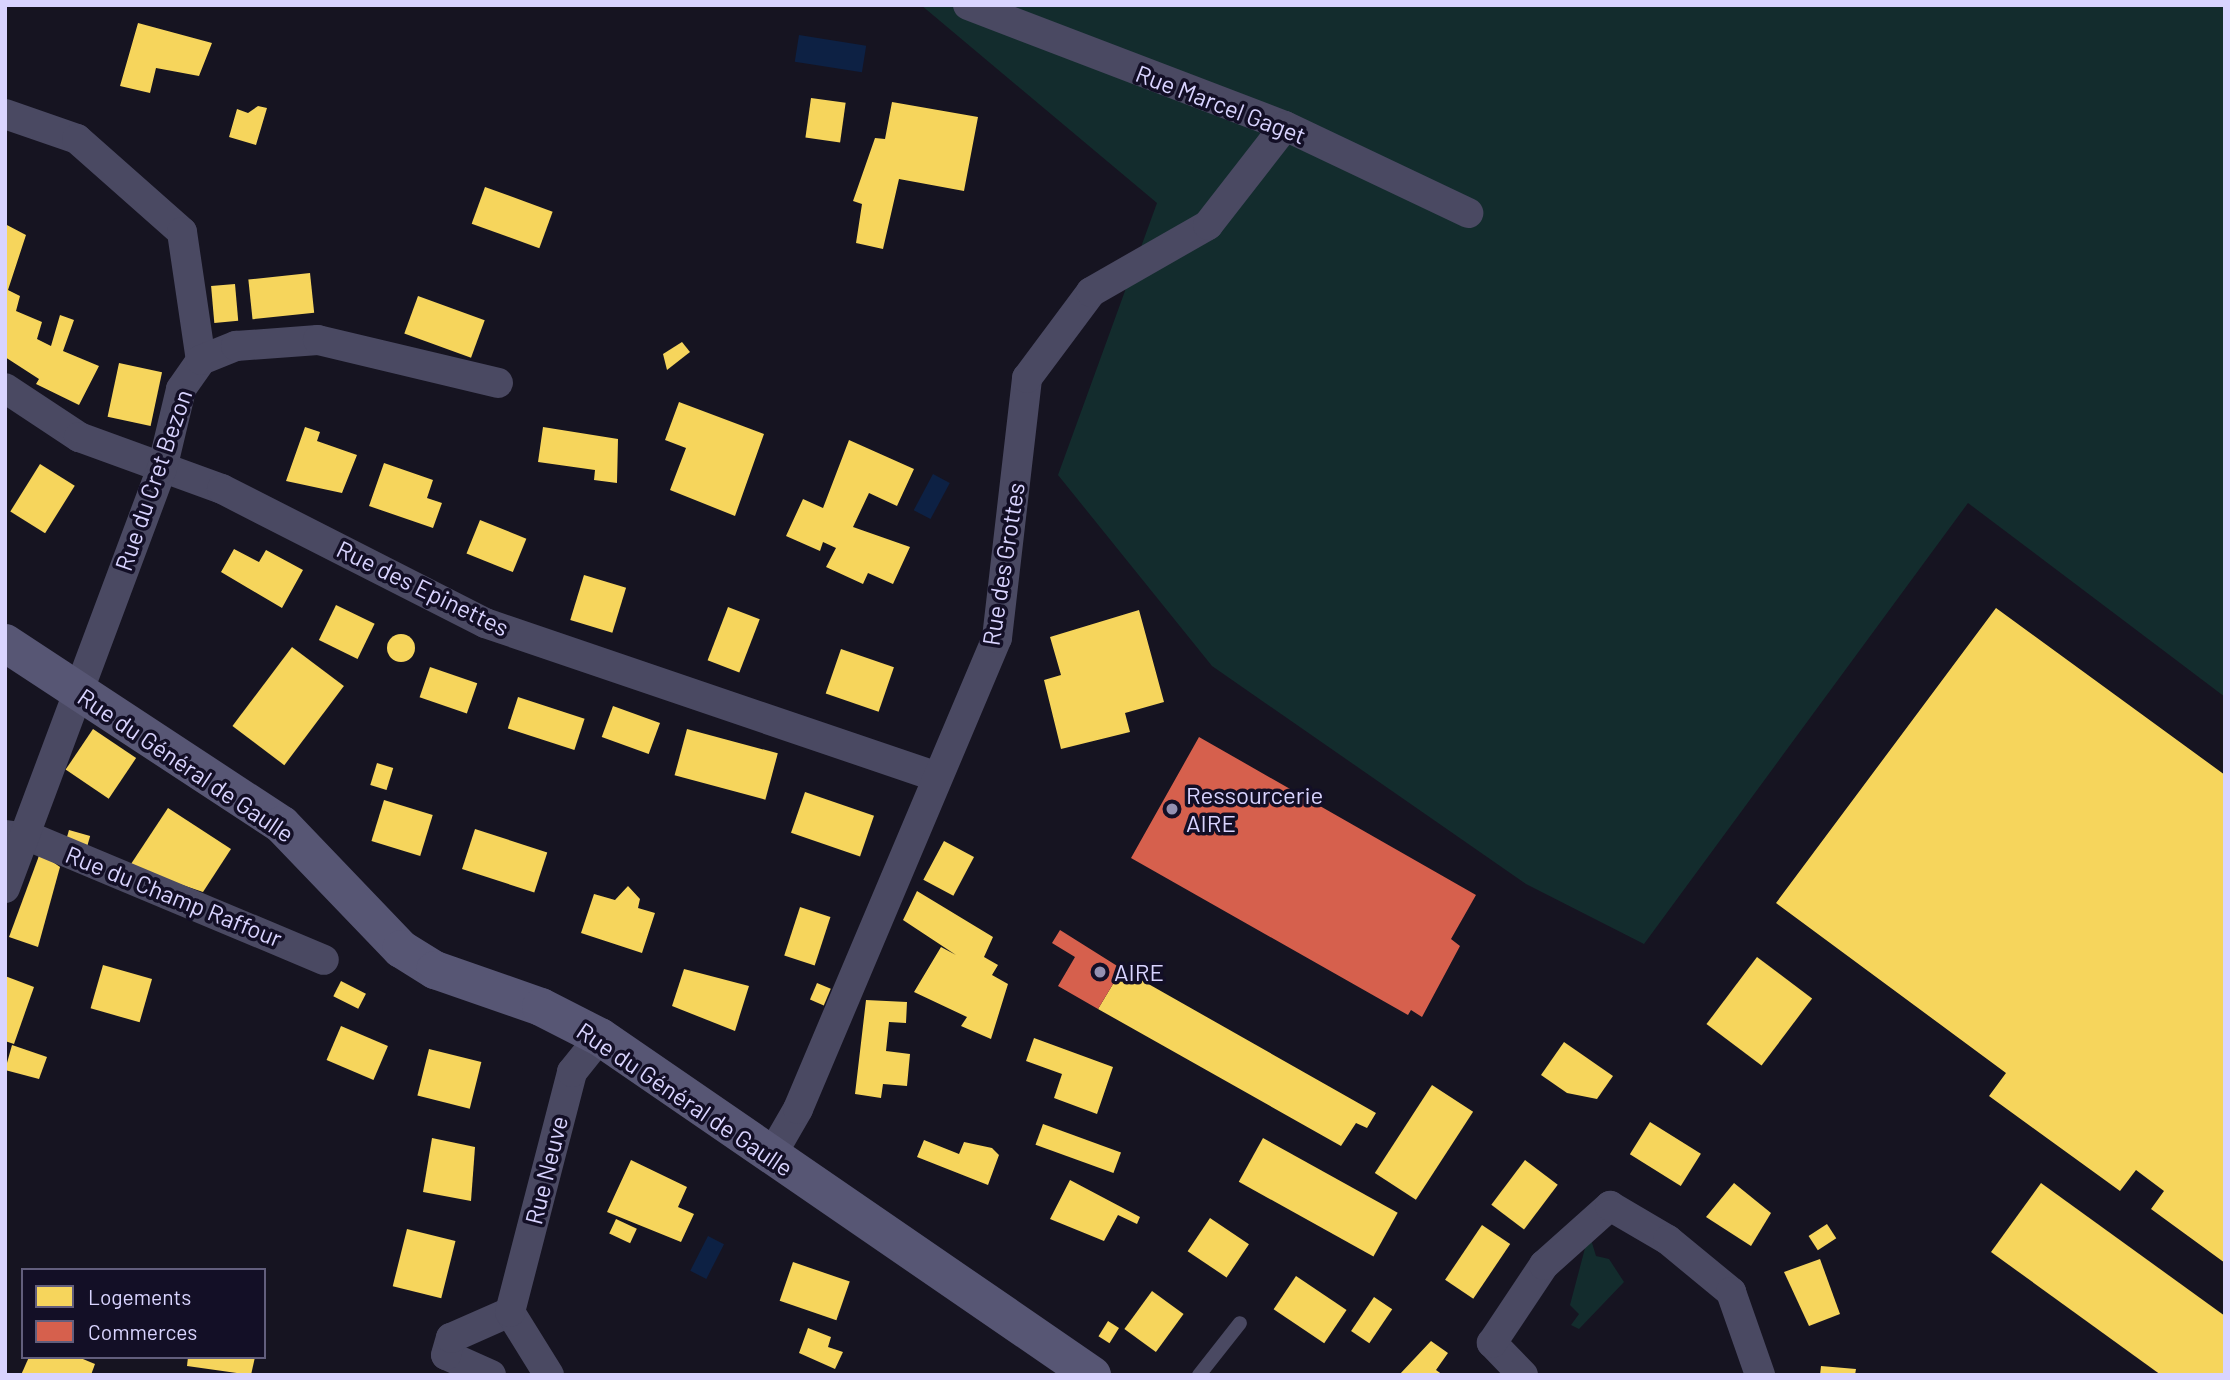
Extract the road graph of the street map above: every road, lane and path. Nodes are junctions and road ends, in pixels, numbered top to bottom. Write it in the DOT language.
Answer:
graph roads {
  1 [pos="968,5"];
  2 [pos="5,114"];
  3 [pos="1285,126"];
  4 [pos="1468,213"];
  5 [pos="201,360"];
  6 [pos="498,383"];
  7 [pos="5,388"];
  8 [pos="162,469"];
  9 [pos="5,643"];
  10 [pos="78,692"];
  11 [pos="937,777"];
  12 [pos="14,836"];
  13 [pos="5,888"];
  14 [pos="324,960"];
  15 [pos="600,1037"];
  16 [pos="771,1156"];
  17 [pos="510,1312"];
  18 [pos="1240,1323"];
  19 [pos="491,1375"];
  20 [pos="549,1375"];
  21 [pos="1092,1375"];
  22 [pos="1199,1375"];
  23 [pos="1523,1375"];
  24 [pos="1760,1375"];
  1 -- 3 [label="street, Rue Marcel Gaget"];
  2 -- 5 [label="street"];
  3 -- 4 [label="street, Rue Marcel Gaget"];
  3 -- 11 [label="street, Rue des Grottes"];
  5 -- 6 [label="street, Rue du Cret Bezon"];
  5 -- 8 [label="street, Rue du Cret Bezon"];
  7 -- 8 [label="street, Rue des Epinettes"];
  8 -- 10 [label="street, Rue du Cret Bezon"];
  8 -- 11 [label="street, Rue des Epinettes"];
  9 -- 10 [label="main road, Rue du Général de Gaulle"];
  10 -- 12 [label="street, Rue du Cret Bezon"];
  10 -- 15 [label="main road, Rue du Général de Gaulle"];
  11 -- 16 [label="street, Rue des Grottes"];
  12 -- 13 [label="street, Rue du Cret Bezon"];
  12 -- 14 [label="street, Rue du Champ Raffour"];
  15 -- 16 [label="main road, Rue du Général de Gaulle"];
  15 -- 17 [label="street, Rue Neuve"];
  16 -- 21 [label="main road, Rue du Général de Gaulle"];
  17 -- 19 [label="street"];
  17 -- 20 [label="street"];
  18 -- 22 [label="lane"];
  23 -- 24 [label="street"];
}
